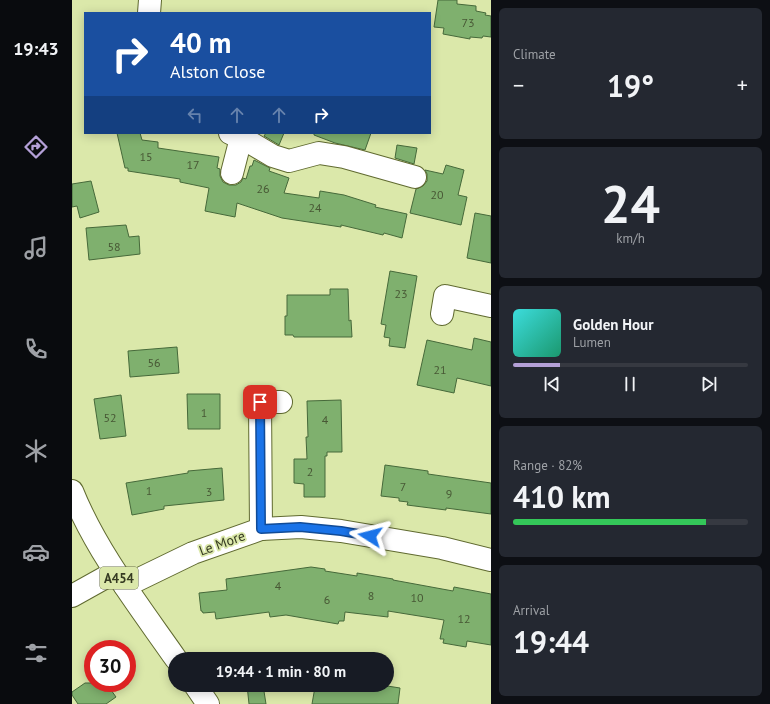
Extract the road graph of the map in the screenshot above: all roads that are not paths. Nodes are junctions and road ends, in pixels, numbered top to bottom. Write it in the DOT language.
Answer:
graph roads {
  1 [pos="150,0"];
  2 [pos="150,12"];
  3 [pos="236,135"];
  4 [pos="232,173"];
  5 [pos="408,181"];
  6 [pos="491,306"];
  7 [pos="442,314"];
  8 [pos="280,402"];
  9 [pos="72,490"];
  10 [pos="261,529"];
  11 [pos="491,560"];
  12 [pos="120,579"];
  13 [pos="72,596"];
  14 [pos="171,652"];
  15 [pos="200,692"];
  16 [pos="208,704"];
  1 -- 2 [label="street"];
  3 -- 4 [label="street"];
  3 -- 5 [label="street"];
  6 -- 7 [label="street"];
  8 -- 10 [label="street"];
  9 -- 12 [label="street, A454"];
  10 -- 11 [label="street, Le More"];
  10 -- 12 [label="street, Le More"];
  12 -- 13 [label="street, Le More"];
  12 -- 14 [label="street, A454"];
  15 -- 16 [label="street"];
}
